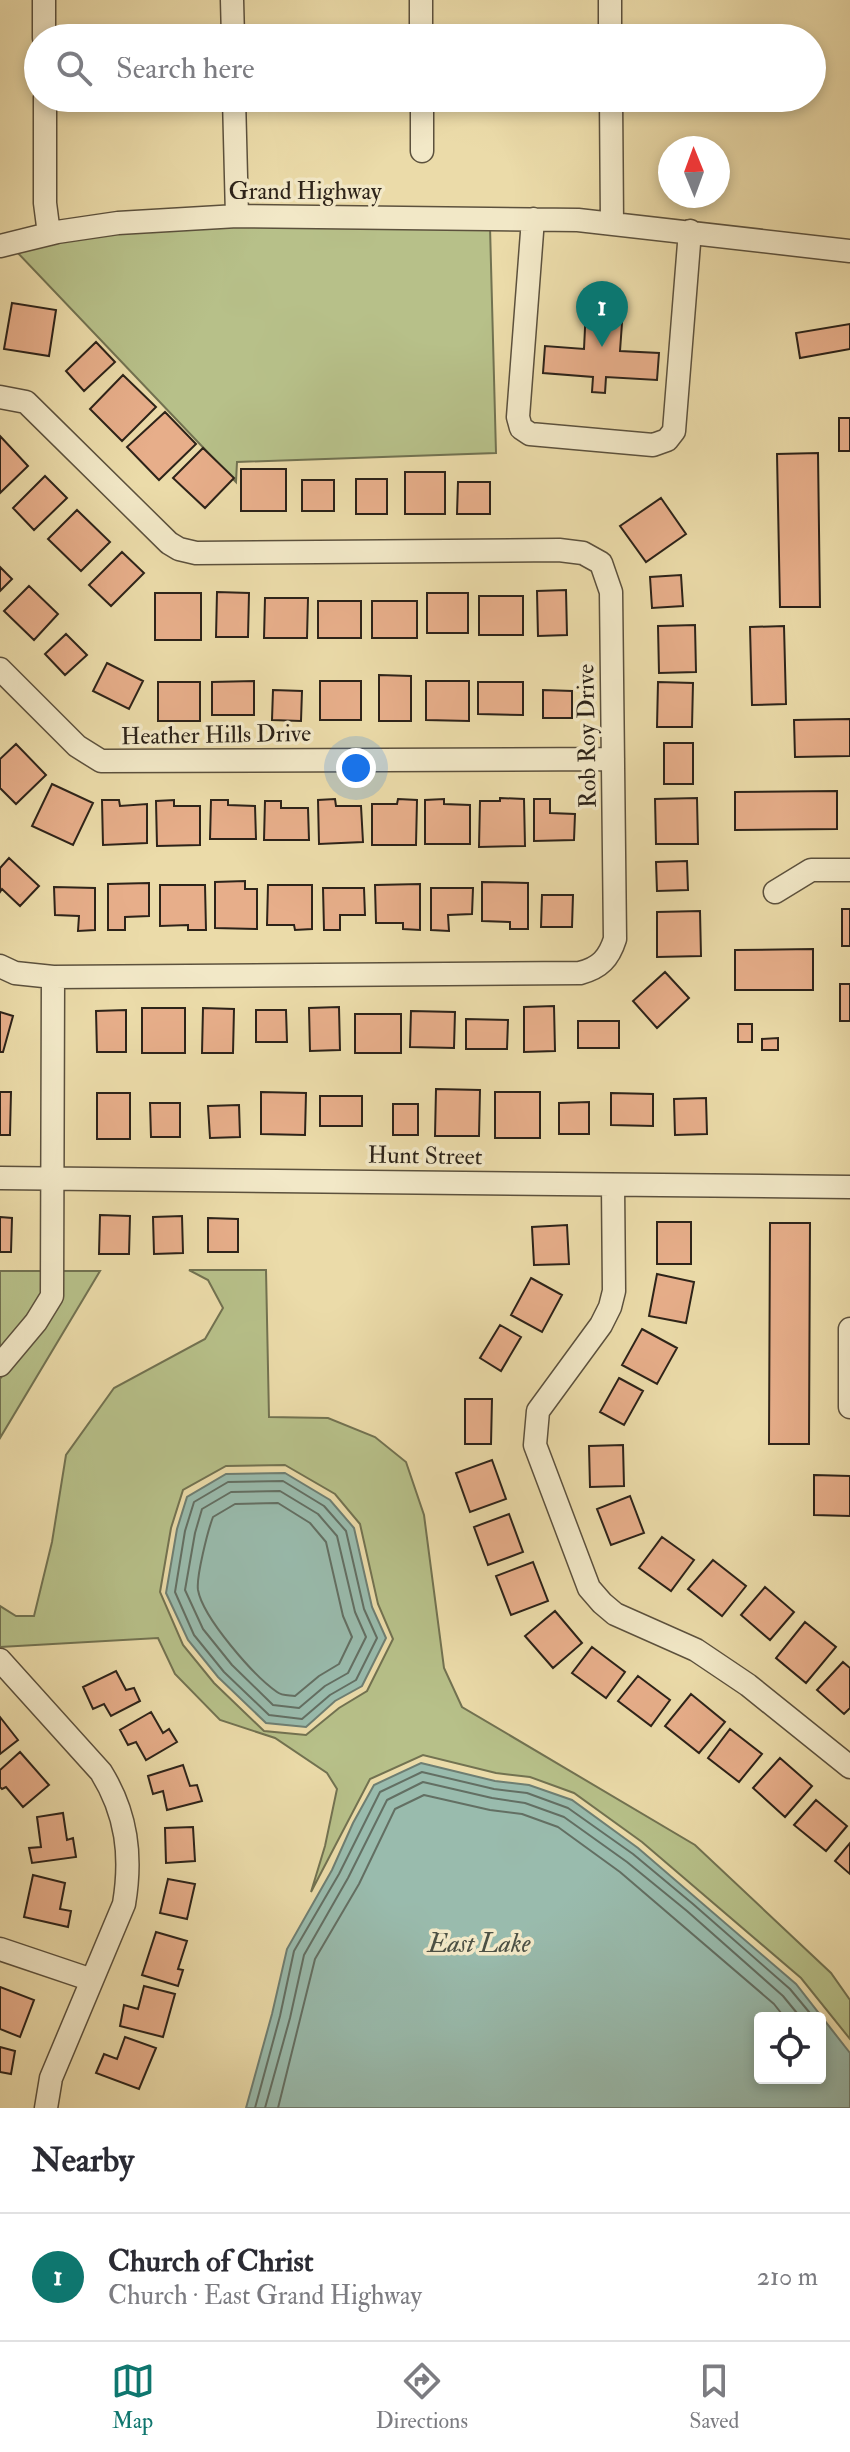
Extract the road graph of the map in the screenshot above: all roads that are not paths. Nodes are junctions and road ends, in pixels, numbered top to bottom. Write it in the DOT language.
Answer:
graph roads {
  1 [pos="44,0"];
  2 [pos="232,0"];
  3 [pos="421,0"];
  4 [pos="610,0"];
  5 [pos="44,24"];
  6 [pos="233,24"];
  7 [pos="421,24"];
  8 [pos="610,24"];
  9 [pos="45,112"];
  10 [pos="234,112"];
  11 [pos="422,112"];
  12 [pos="611,112"];
  13 [pos="422,151"];
  14 [pos="237,216"];
  15 [pos="533,219"];
  16 [pos="612,224"];
  17 [pos="690,231"];
  18 [pos="49,234"];
  19 [pos="0,246"];
  20 [pos="850,251"];
  21 [pos="0,397"];
  22 [pos="0,669"];
  23 [pos="613,759"];
  24 [pos="850,870"];
  25 [pos="775,892"];
  26 [pos="0,966"];
  27 [pos="53,977"];
  28 [pos="54,1177"];
  29 [pos="0,1178"];
  30 [pos="613,1185"];
  31 [pos="850,1187"];
  32 [pos="850,1329"];
  33 [pos="0,1365"];
  34 [pos="850,1407"];
  35 [pos="0,1660"];
  36 [pos="850,1767"];
  37 [pos="0,1949"];
  38 [pos="92,1980"];
  39 [pos="46,2108"];
  1 -- 5 [label="street"];
  2 -- 6 [label="street"];
  3 -- 7 [label="street"];
  4 -- 8 [label="street"];
  9 -- 18 [label="street"];
  10 -- 14 [label="street"];
  11 -- 13 [label="street"];
  12 -- 16 [label="street"];
  14 -- 15 [label="street, Grand Highway"];
  14 -- 18 [label="street, Grand Highway"];
  15 -- 16 [label="street, Grand Highway"];
  15 -- 17 [label="street"];
  16 -- 17 [label="street, Grand Highway"];
  17 -- 20 [label="street, Grand Highway"];
  18 -- 19 [label="street, Grand Highway"];
  21 -- 23 [label="street, Rob Roy Drive"];
  22 -- 23 [label="street, Heather Hills Drive"];
  23 -- 27 [label="street, Rob Roy Drive"];
  24 -- 25 [label="street"];
  26 -- 27 [label="street, Rob Roy Drive"];
  27 -- 28 [label="street"];
  28 -- 29 [label="street, Hunt Street"];
  28 -- 30 [label="street, Hunt Street"];
  28 -- 33 [label="street"];
  30 -- 31 [label="street, Hunt Street"];
  30 -- 36 [label="street"];
  32 -- 34 [label="street"];
  35 -- 38 [label="street"];
  37 -- 38 [label="street"];
  38 -- 39 [label="street"];
}
